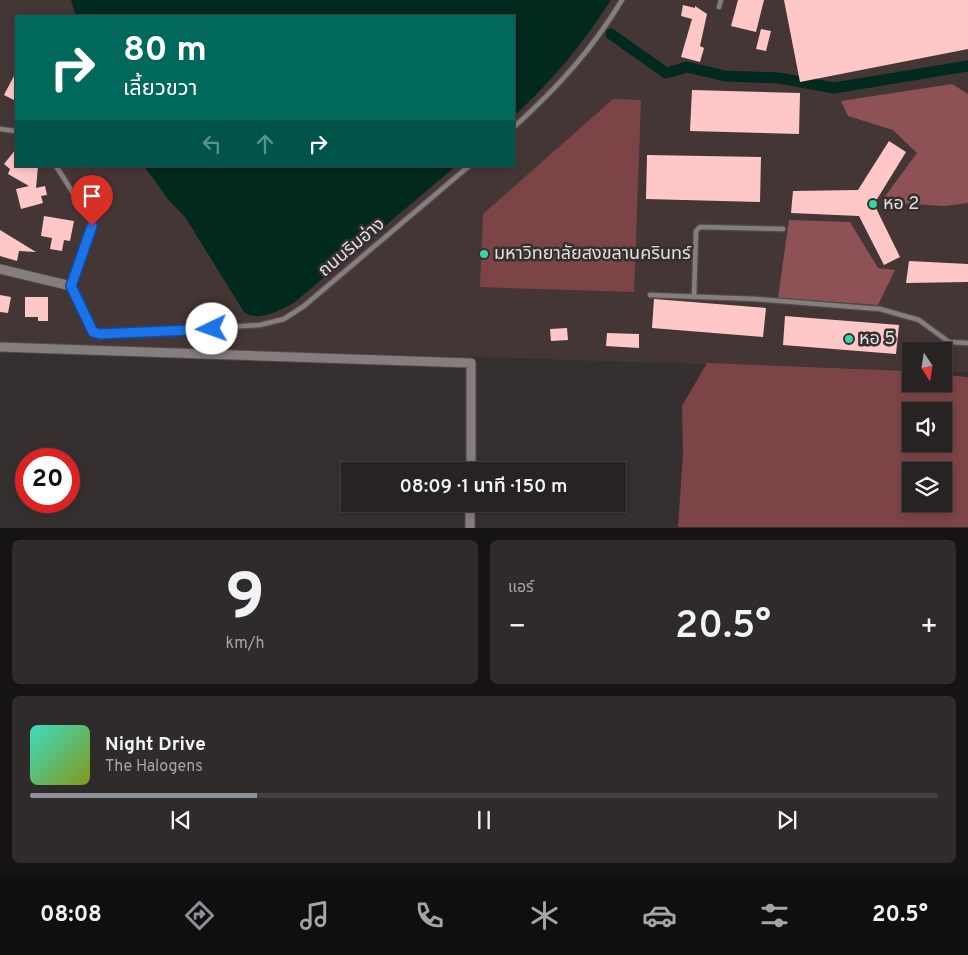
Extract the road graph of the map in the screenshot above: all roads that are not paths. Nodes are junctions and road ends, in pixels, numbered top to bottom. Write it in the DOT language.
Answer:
graph roads {
  1 [pos="622,0"];
  2 [pos="721,0"];
  3 [pos="719,7"];
  4 [pos="515,126"];
  5 [pos="0,129"];
  6 [pos="15,132"];
  7 [pos="57,167"];
  8 [pos="467,167"];
  9 [pos="783,229"];
  10 [pos="0,269"];
  11 [pos="71,286"];
  12 [pos="650,295"];
  13 [pos="694,297"];
  14 [pos="968,343"];
  15 [pos="0,347"];
  16 [pos="471,462"];
  17 [pos="470,512"];
  18 [pos="470,528"];
  1 -- 4 [label="lane"];
  2 -- 3 [label="lane"];
  5 -- 6 [label="lane"];
  7 -- 11 [label="lane"];
  8 -- 11 [label="lane, ถนนริมอ่าง"];
  9 -- 13 [label="lane"];
  10 -- 11 [label="street"];
  12 -- 13 [label="lane"];
  13 -- 14 [label="lane"];
  15 -- 16 [label="street"];
  17 -- 18 [label="street"];
}
